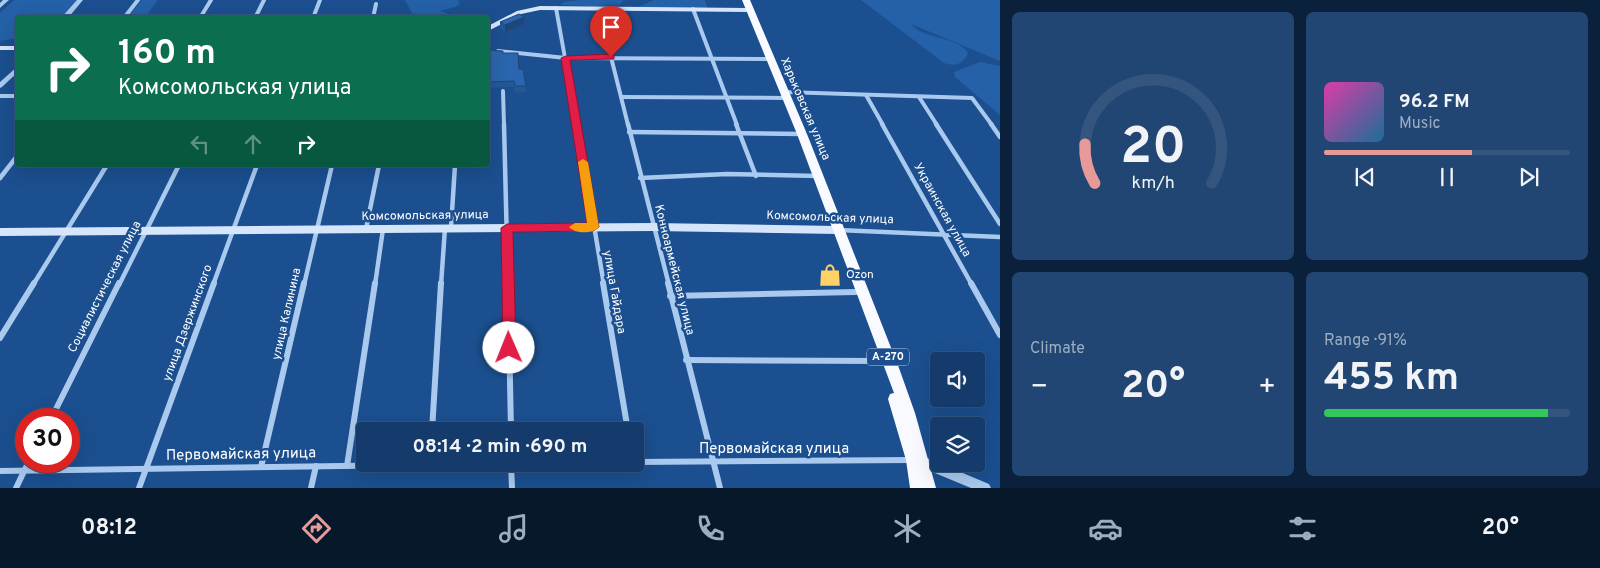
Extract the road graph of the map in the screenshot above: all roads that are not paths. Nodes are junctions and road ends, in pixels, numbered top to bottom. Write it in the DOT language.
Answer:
graph roads {
  1 [pos="6,0"];
  2 [pos="80,0"];
  3 [pos="138,0"];
  4 [pos="211,0"];
  5 [pos="264,0"];
  6 [pos="320,0"];
  7 [pos="644,0"];
  8 [pos="746,0"];
  9 [pos="376,4"];
  10 [pos="0,6"];
  11 [pos="556,8"];
  12 [pos="621,8"];
  13 [pos="692,9"];
  14 [pos="749,10"];
  15 [pos="67,15"];
  16 [pos="126,15"];
  17 [pos="202,15"];
  18 [pos="256,15"];
  19 [pos="314,15"];
  20 [pos="374,15"];
  21 [pos="490,28"];
  22 [pos="0,48"];
  23 [pos="15,48"];
  24 [pos="494,51"];
  25 [pos="611,57"];
  26 [pos="566,58"];
  27 [pos="769,59"];
  28 [pos="711,60"];
  29 [pos="15,71"];
  30 [pos="0,86"];
  31 [pos="503,91"];
  32 [pos="786,95"];
  33 [pos="866,95"];
  34 [pos="0,96"];
  35 [pos="15,96"];
  36 [pos="622,97"];
  37 [pos="726,97"];
  38 [pos="920,97"];
  39 [pos="629,132"];
  40 [pos="740,133"];
  41 [pos="802,134"];
  42 [pos="1000,137"];
  43 [pos="15,159"];
  44 [pos="106,167"];
  45 [pos="178,167"];
  46 [pos="256,167"];
  47 [pos="332,167"];
  48 [pos="378,167"];
  49 [pos="455,167"];
  50 [pos="756,176"];
  51 [pos="818,176"];
  52 [pos="0,178"];
  53 [pos="640,178"];
  54 [pos="1000,224"];
  55 [pos="653,226"];
  56 [pos="593,227"];
  57 [pos="448,228"];
  58 [pos="507,228"];
  59 [pos="366,229"];
  60 [pos="383,229"];
  61 [pos="232,230"];
  62 [pos="317,230"];
  63 [pos="837,230"];
  64 [pos="146,231"];
  65 [pos="0,232"];
  66 [pos="65,232"];
  67 [pos="945,235"];
  68 [pos="1000,237"];
  69 [pos="856,292"];
  70 [pos="670,296"];
  71 [pos="1000,335"];
  72 [pos="0,338"];
  73 [pos="686,360"];
  74 [pos="882,361"];
  75 [pos="57,408"];
  76 [pos="433,422"];
  77 [pos="511,422"];
  78 [pos="626,422"];
  79 [pos="917,461"];
  80 [pos="644,462"];
  81 [pos="713,462"];
  82 [pos="316,466"];
  83 [pos="347,466"];
  84 [pos="356,466"];
  85 [pos="261,467"];
  86 [pos="146,469"];
  87 [pos="15,470"];
  88 [pos="80,470"];
  89 [pos="0,471"];
  90 [pos="511,472"];
  91 [pos="23,473"];
  92 [pos="16,488"];
  93 [pos="139,488"];
  94 [pos="311,488"];
  95 [pos="512,488"];
  96 [pos="720,488"];
  97 [pos="918,488"];
  98 [pos="928,488"];
  99 [pos="985,488"];
  1 -- 10 [label="street"];
  2 -- 15 [label="street"];
  3 -- 16 [label="street"];
  4 -- 17 [label="street"];
  5 -- 18 [label="street"];
  6 -- 19 [label="street"];
  7 -- 12 [label="main road"];
  8 -- 14 [label="highway, Харьковская улица / А-270"];
  9 -- 20 [label="street"];
  11 -- 12 [label="main road"];
  11 -- 21 [label="main road"];
  11 -- 26 [label="street, улица Гайдара"];
  12 -- 13 [label="main road"];
  13 -- 14 [label="main road"];
  13 -- 28 [label="street"];
  14 -- 27 [label="highway, Харьковская улица / А-270"];
  22 -- 23 [label="main road"];
  24 -- 26 [label="street"];
  25 -- 26 [label="street"];
  25 -- 28 [label="street"];
  25 -- 36 [label="street, Конноармейская улица"];
  26 -- 56 [label="street, улица Гайдара"];
  27 -- 28 [label="street"];
  27 -- 32 [label="highway, Харьковская улица / А-270"];
  28 -- 37 [label="street"];
  29 -- 30 [label="street"];
  31 -- 58 [label="street"];
  32 -- 33 [label="street"];
  32 -- 37 [label="street"];
  32 -- 41 [label="highway, Харьковская улица / А-270"];
  33 -- 38 [label="street"];
  33 -- 67 [label="street, Украинская улица"];
  34 -- 35 [label="street"];
  36 -- 37 [label="street"];
  36 -- 39 [label="street, Конноармейская улица"];
  37 -- 40 [label="street"];
  38 -- 42 [label="street"];
  38 -- 54 [label="street"];
  39 -- 40 [label="street"];
  39 -- 53 [label="street, Конноармейская улица"];
  40 -- 41 [label="street"];
  40 -- 50 [label="street"];
  41 -- 51 [label="highway, Харьковская улица / А-270"];
  43 -- 52 [label="street"];
  44 -- 66 [label="street"];
  45 -- 64 [label="street, Социалистическая улица"];
  46 -- 61 [label="street, улица Дзержинского"];
  47 -- 62 [label="street, улица Калинина"];
  48 -- 59 [label="street"];
  49 -- 57 [label="street"];
  50 -- 51 [label="street"];
  50 -- 53 [label="street"];
  51 -- 63 [label="highway, Харьковская улица / А-270"];
  53 -- 55 [label="street, Конноармейская улица"];
  55 -- 56 [label="main road, Комсомольская улица"];
  55 -- 63 [label="main road, Комсомольская улица"];
  55 -- 70 [label="street, Конноармейская улица"];
  56 -- 58 [label="main road, Комсомольская улица"];
  56 -- 78 [label="street, улица Гайдара"];
  57 -- 58 [label="main road, Комсомольская улица"];
  57 -- 60 [label="main road, Комсомольская улица"];
  57 -- 76 [label="street"];
  58 -- 77 [label="street"];
  59 -- 60 [label="main road, Комсомольская улица"];
  59 -- 62 [label="main road, Комсомольская улица"];
  60 -- 83 [label="street"];
  61 -- 62 [label="main road, Комсомольская улица"];
  61 -- 64 [label="main road, Комсомольская улица"];
  61 -- 86 [label="street, улица Дзержинского"];
  62 -- 85 [label="street, улица Калинина"];
  63 -- 67 [label="street, Комсомольская улица"];
  63 -- 69 [label="highway, Харьковская улица / А-270"];
  63 -- 79 [label="highway, Харьковская улица / А-270"];
  64 -- 66 [label="main road, Комсомольская улица"];
  64 -- 75 [label="street, Социалистическая улица"];
  65 -- 66 [label="main road, Комсомольская улица"];
  66 -- 72 [label="street"];
  67 -- 68 [label="street, Комсомольская улица"];
  67 -- 71 [label="street, Украинская улица"];
  69 -- 70 [label="street"];
  69 -- 74 [label="highway, Харьковская улица / А-270"];
  70 -- 73 [label="street, Конноармейская улица"];
  73 -- 74 [label="street"];
  73 -- 81 [label="street, Конноармейская улица"];
  74 -- 79 [label="highway, Харьковская улица / А-270"];
  79 -- 81 [label="street, Первомайская улица"];
  79 -- 97 [label="highway, Харьковская улица / А-270"];
  79 -- 98 [label="highway, Харьковская улица / А-270"];
  79 -- 99 [label="street"];
  80 -- 81 [label="street, Первомайская улица"];
  81 -- 96 [label="street, Конноармейская улица"];
  82 -- 83 [label="street, Первомайская улица"];
  82 -- 85 [label="street, Первомайская улица"];
  82 -- 94 [label="street"];
  83 -- 84 [label="street, Первомайская улица"];
  85 -- 86 [label="street, Первомайская улица"];
  86 -- 88 [label="street, Первомайская улица"];
  86 -- 93 [label="street, улица Дзержинского"];
  87 -- 89 [label="street, Первомайская улица"];
  90 -- 95 [label="street"];
  91 -- 92 [label="street"];
}
